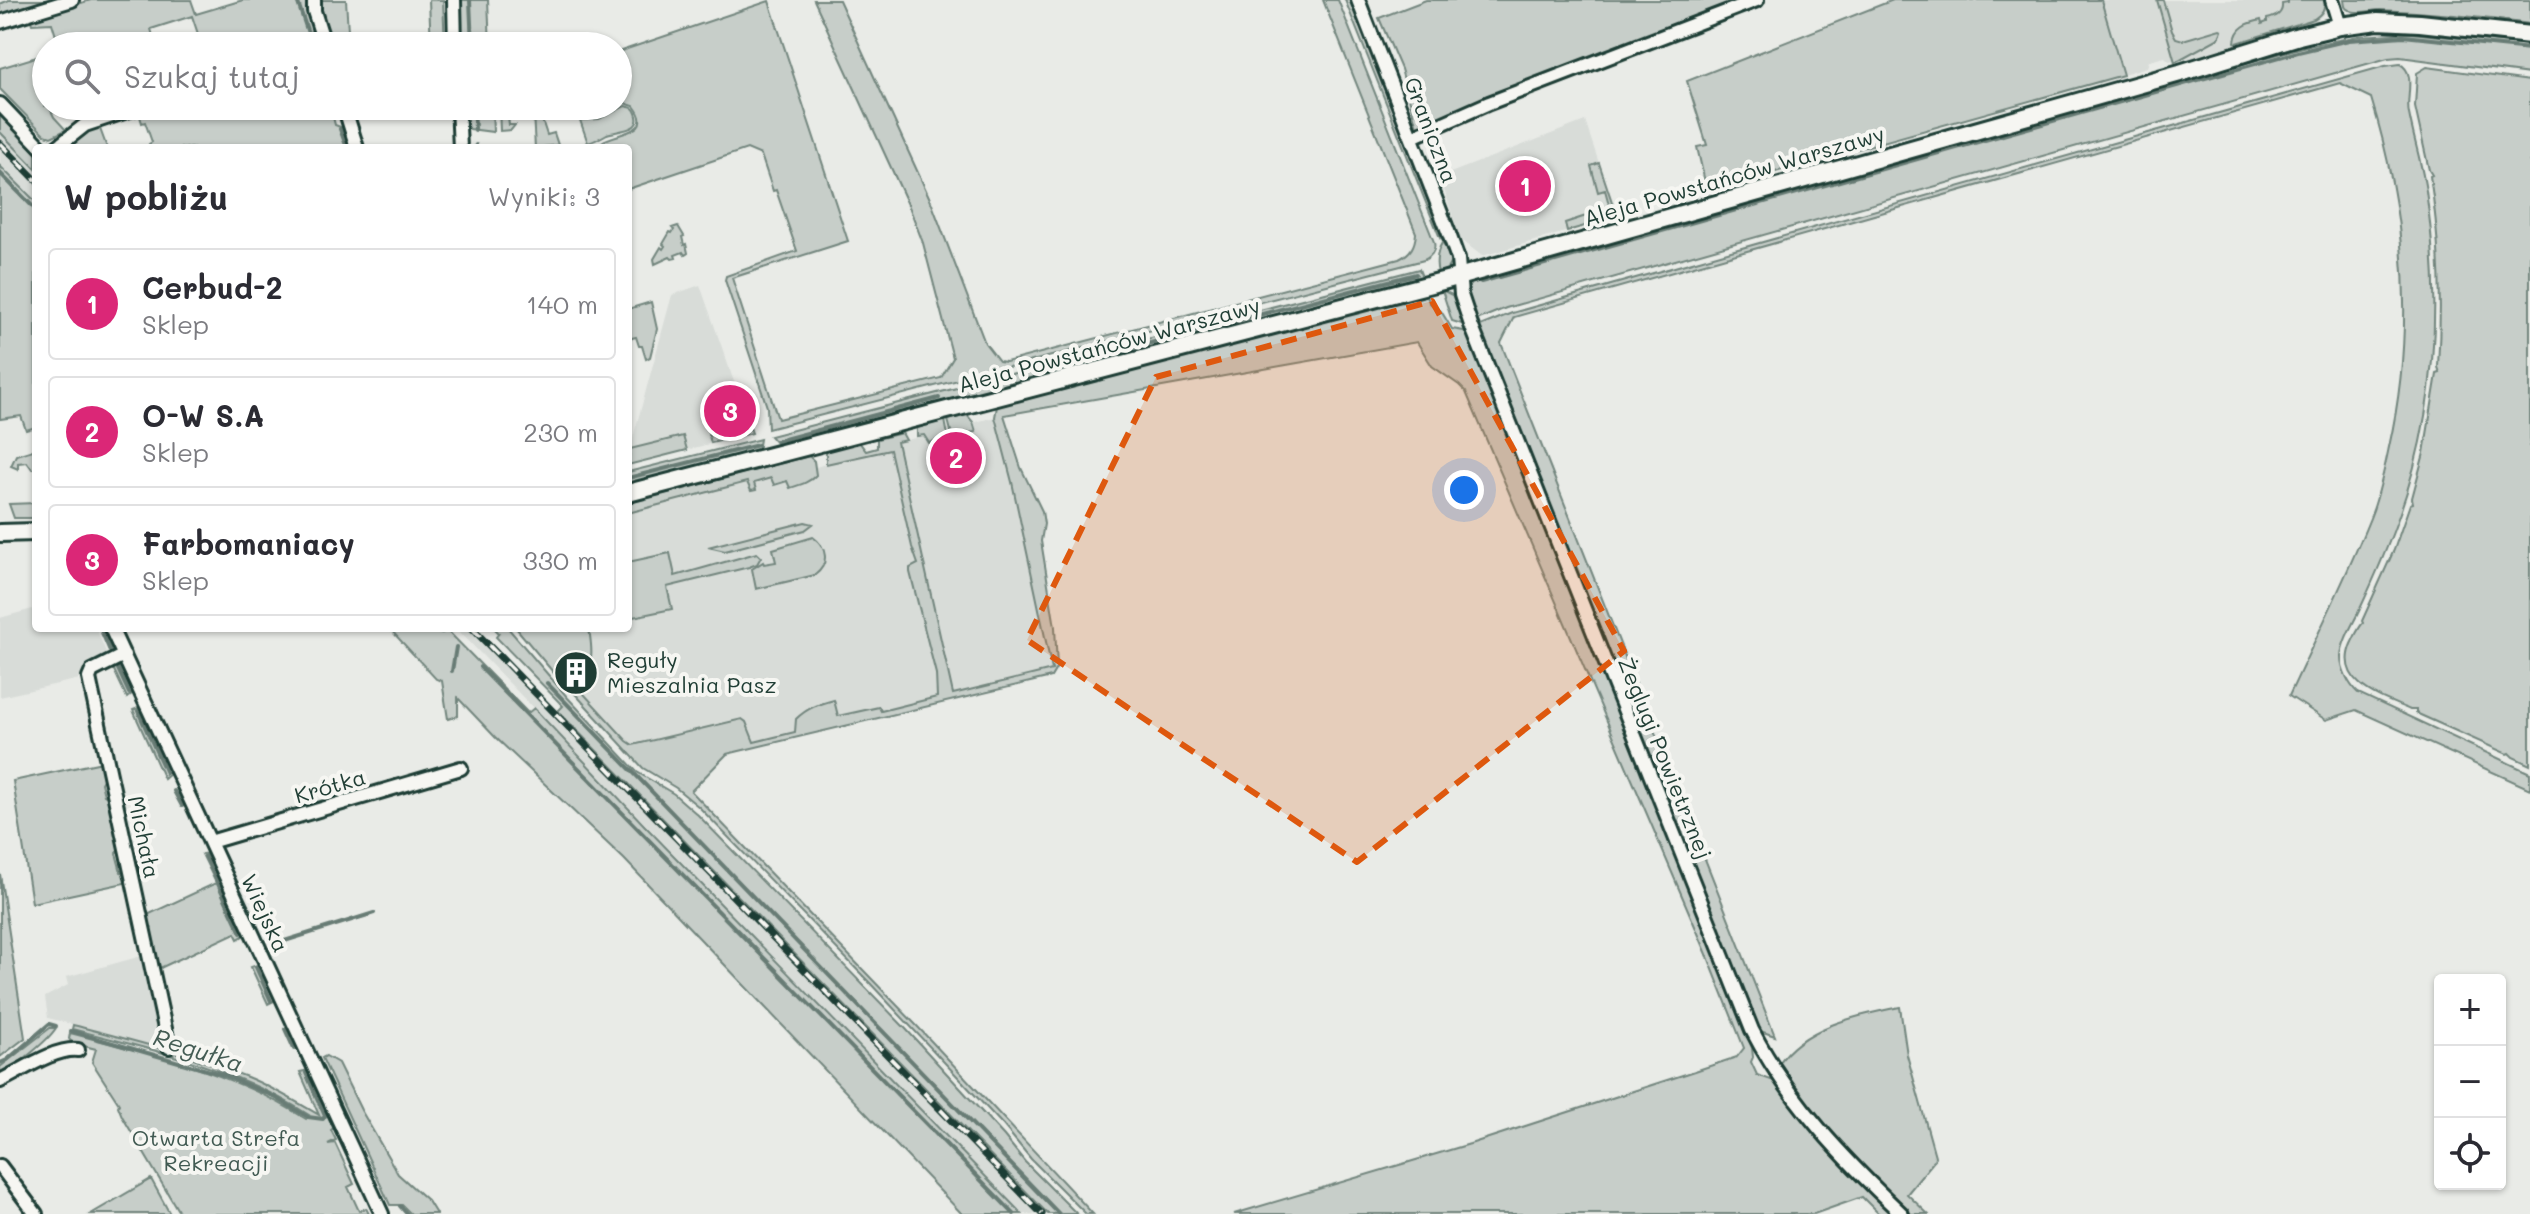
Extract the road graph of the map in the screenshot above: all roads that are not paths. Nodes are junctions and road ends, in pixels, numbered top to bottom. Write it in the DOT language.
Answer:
graph roads {
  1 [pos="72,0"];
  2 [pos="454,0"];
  3 [pos="1358,0"];
  4 [pos="1757,0"];
  5 [pos="2332,0"];
  6 [pos="314,6"];
  7 [pos="0,22"];
  8 [pos="2340,26"];
  9 [pos="321,32"];
  10 [pos="455,32"];
  11 [pos="2530,35"];
  12 [pos="0,104"];
  13 [pos="100,120"];
  14 [pos="348,120"];
  15 [pos="459,120"];
  16 [pos="1412,137"];
  17 [pos="38,144"];
  18 [pos="61,144"];
  19 [pos="356,144"];
  20 [pos="460,144"];
  21 [pos="1458,277"];
  22 [pos="632,492"];
  23 [pos="32,532"];
  24 [pos="0,533"];
  25 [pos="113,632"];
  26 [pos="124,655"];
  27 [pos="461,768"];
  28 [pos="210,842"];
  29 [pos="169,1047"];
  30 [pos="78,1050"];
  31 [pos="0,1081"];
  32 [pos="0,1166"];
  33 [pos="36,1214"];
  34 [pos="382,1214"];
  35 [pos="1902,1214"];
  1 -- 7 [label="street"];
  2 -- 10 [label="street"];
  3 -- 16 [label="street, Graniczna"];
  4 -- 16 [label="street"];
  5 -- 8 [label="street"];
  6 -- 9 [label="street"];
  8 -- 11 [label="street, Aleja Powstańców Warszawy"];
  8 -- 21 [label="street, Aleja Powstańców Warszawy"];
  12 -- 17 [label="street"];
  13 -- 18 [label="street"];
  14 -- 19 [label="street"];
  15 -- 20 [label="street"];
  16 -- 21 [label="street, Graniczna"];
  21 -- 22 [label="street, Aleja Powstańców Warszawy"];
  21 -- 35 [label="street, Żeglugi Powietrznej"];
  23 -- 24 [label="street"];
  25 -- 26 [label="street, Wiejska"];
  26 -- 28 [label="street, Wiejska"];
  26 -- 29 [label="street, Michała"];
  27 -- 28 [label="street, Krótka"];
  28 -- 34 [label="street, Wiejska"];
  30 -- 31 [label="street"];
  32 -- 33 [label="street"];
}
